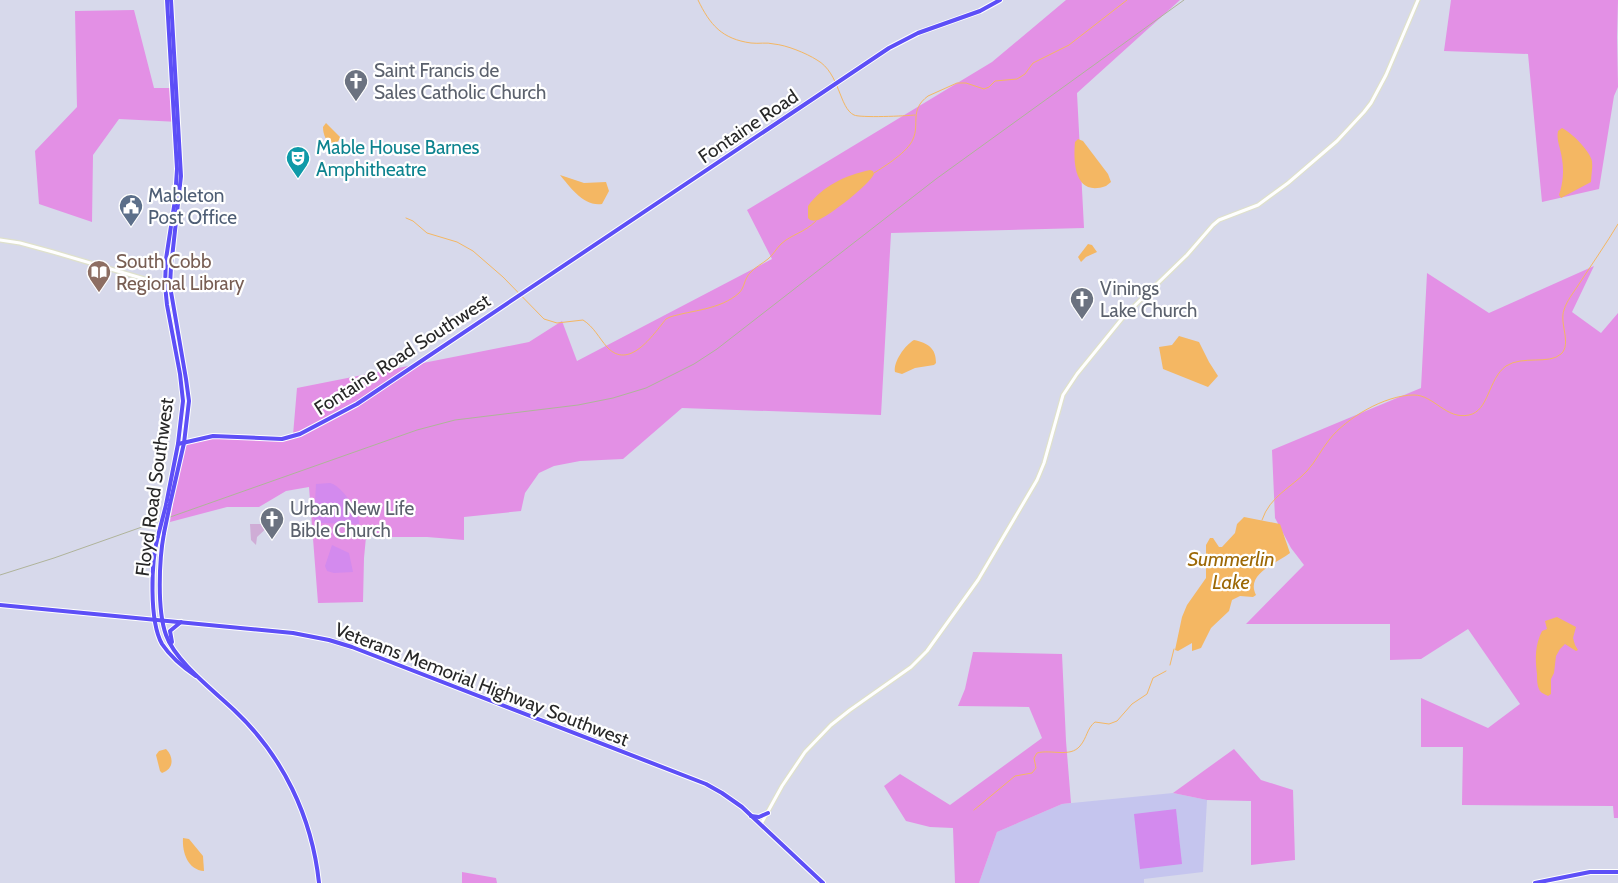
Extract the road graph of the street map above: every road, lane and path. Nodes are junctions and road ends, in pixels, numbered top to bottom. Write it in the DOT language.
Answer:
graph roads {
  1 [pos="169,0"];
  2 [pos="1000,0"];
  3 [pos="1418,0"];
  4 [pos="0,240"];
  5 [pos="165,285"];
  6 [pos="520,293"];
  7 [pos="184,443"];
  8 [pos="178,444"];
  9 [pos="168,504"];
  10 [pos="0,605"];
  11 [pos="154,620"];
  12 [pos="162,620"];
  13 [pos="181,622"];
  14 [pos="174,649"];
  15 [pos="200,678"];
  16 [pos="768,813"];
  17 [pos="751,816"];
  18 [pos="760,824"];
  19 [pos="1618,872"];
  20 [pos="319,883"];
  21 [pos="823,883"];
  22 [pos="1535,883"];
  1 -- 5 [label="main road, Floyd Road Southwest"];
  1 -- 7 [label="main road, Floyd Road Southwest"];
  2 -- 6 [label="main road, Fontaine Road"];
  3 -- 16 [label="street"];
  4 -- 5 [label="street"];
  5 -- 8 [label="main road, Floyd Road Southwest"];
  6 -- 7 [label="main road, Fontaine Road Southwest"];
  7 -- 8 [label="main road, Fontaine Road Southwest"];
  7 -- 9 [label="main road, Floyd Road Southwest"];
  8 -- 9 [label="main road, Floyd Road Southwest"];
  9 -- 11 [label="main road, Floyd Road Southwest, bridge"];
  9 -- 12 [label="main road, Floyd Road Southwest, bridge"];
  10 -- 11 [label="main road, Veterans Memorial Highway Southwest"];
  11 -- 12 [label="main road, Veterans Memorial Highway Southwest"];
  11 -- 15 [label="main road, Floyd Road Southwest"];
  12 -- 13 [label="main road, Veterans Memorial Highway Southwest"];
  12 -- 14 [label="main road, Floyd Road Southwest"];
  13 -- 14 [label="main road"];
  13 -- 17 [label="main road, Veterans Memorial Highway Southwest"];
  14 -- 15 [label="main road, Floyd Road Southwest"];
  15 -- 20 [label="main road"];
  16 -- 17 [label="main road"];
  16 -- 18 [label="street"];
  17 -- 18 [label="main road, Veterans Memorial Highway Southwest"];
  18 -- 21 [label="main road, Veterans Memorial Highway Southwest"];
  19 -- 22 [label="main road"];
}
